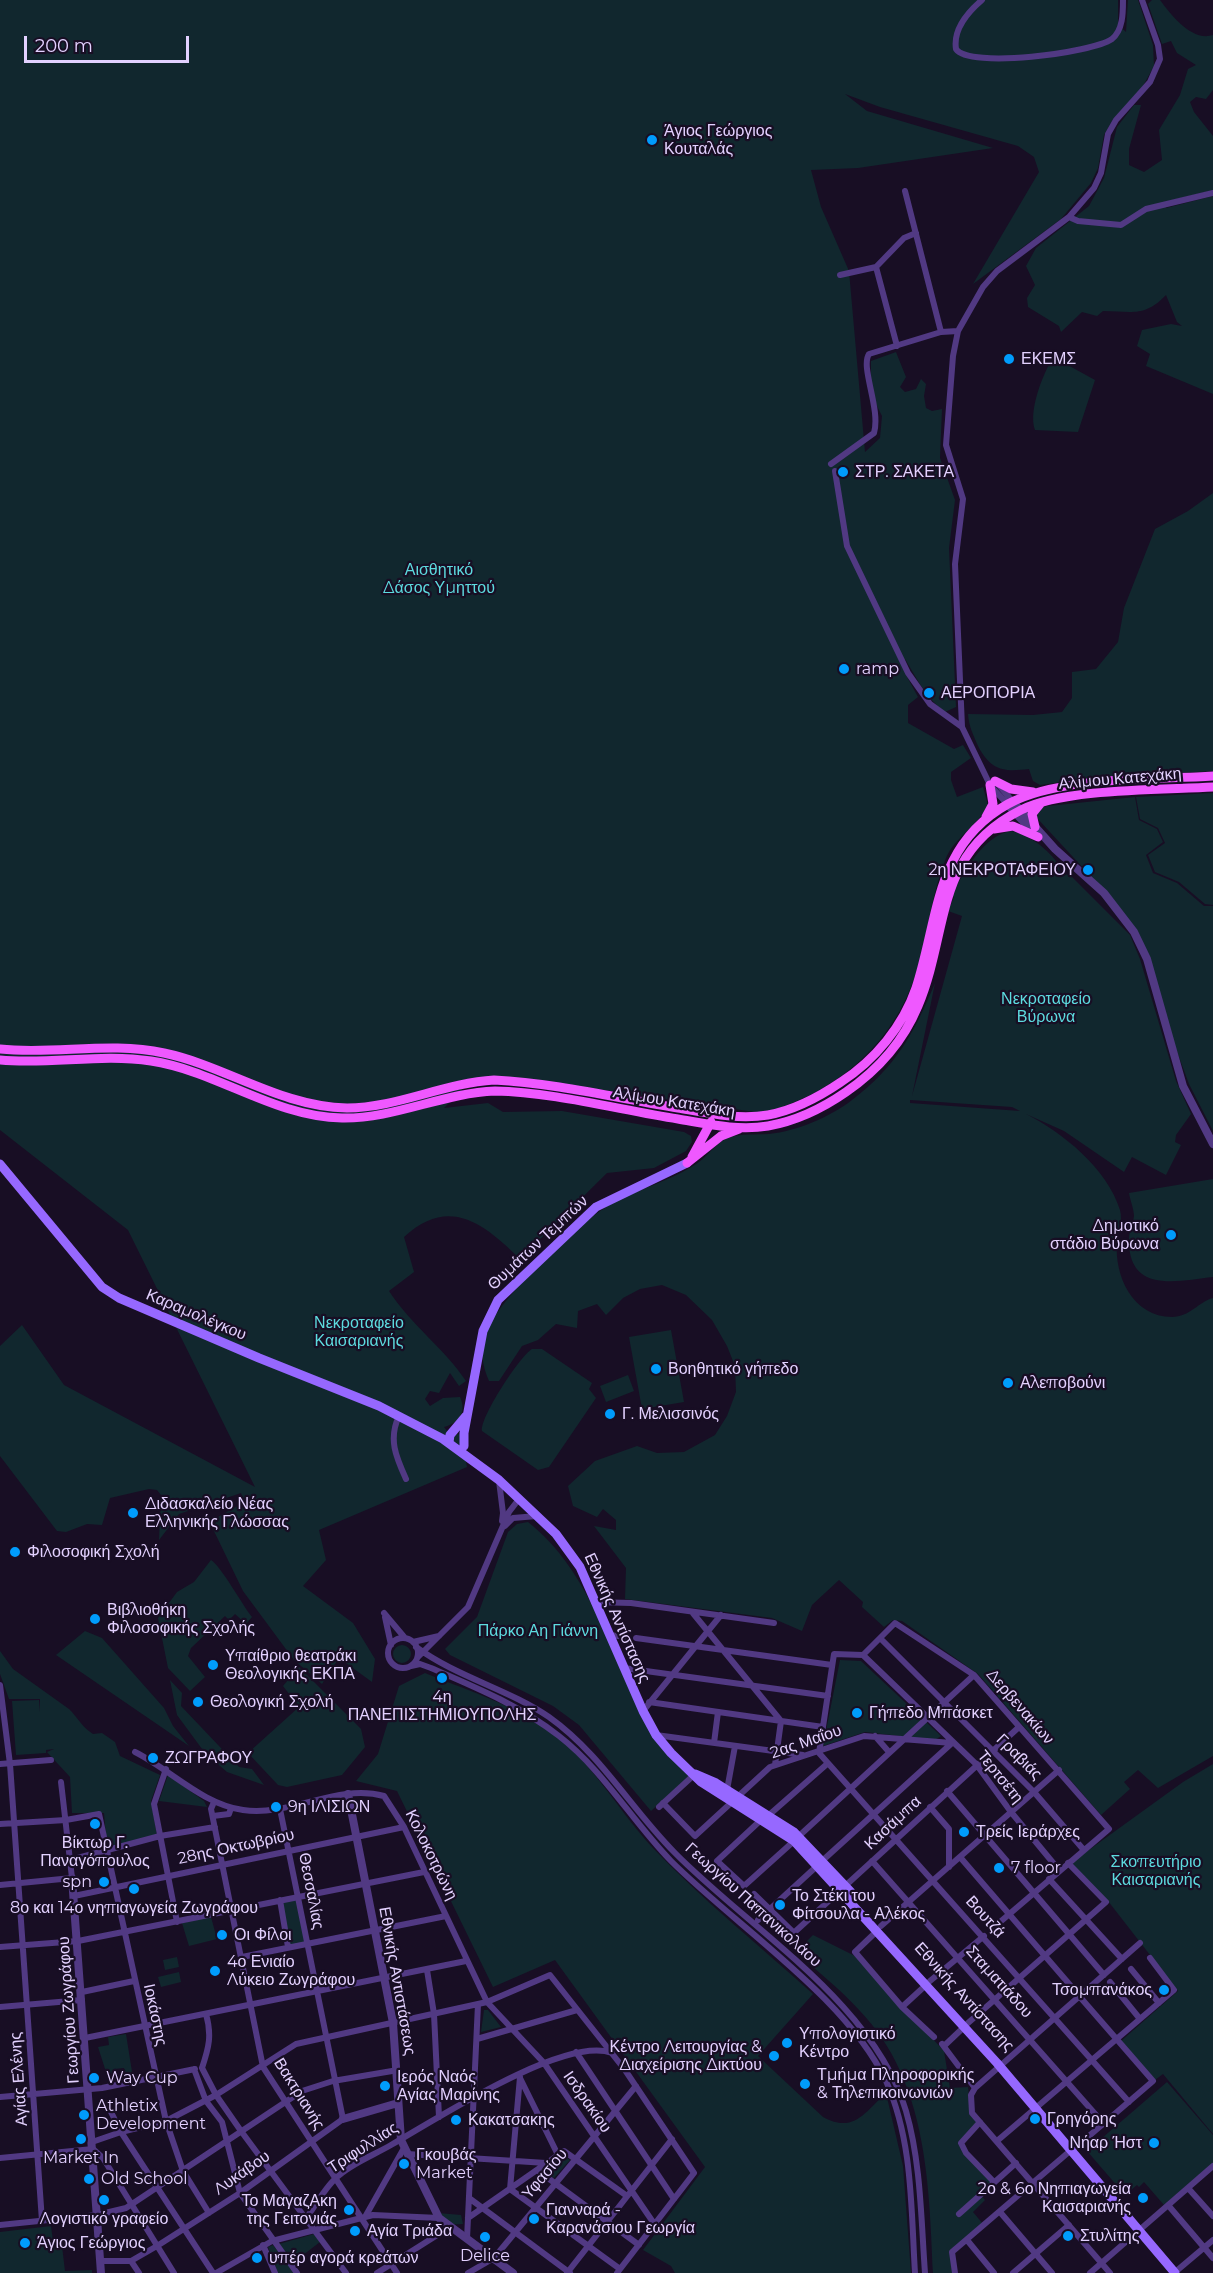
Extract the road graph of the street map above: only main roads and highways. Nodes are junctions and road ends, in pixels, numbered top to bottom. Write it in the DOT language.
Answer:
graph roads {
  1 [pos="1213,776"];
  2 [pos="1213,787"];
  3 [pos="1039,792"];
  4 [pos="1042,802"];
  5 [pos="1035,827"];
  6 [pos="983,830"];
  7 [pos="1038,837"];
  8 [pos="0,1049"];
  9 [pos="0,1060"];
  10 [pos="726,1116"];
  11 [pos="690,1121"];
  12 [pos="708,1124"];
  13 [pos="743,1127"];
  14 [pos="699,1145"];
  15 [pos="687,1163"];
  16 [pos="0,1164"];
  17 [pos="468,1414"];
  18 [pos="427,1430"];
  19 [pos="464,1433"];
  20 [pos="451,1439"];
  21 [pos="464,1446"];
  22 [pos="472,1462"];
  23 [pos="695,1774"];
  24 [pos="736,1800"];
  25 [pos="1177,2272"];
  1 -- 3 [label="main road, Αλίμου Κατεχάκη"];
  2 -- 4 [label="main road, Αλίμου Κατεχάκη"];
  3 -- 6 [label="main road, Αλίμου Κατεχάκη"];
  3 -- 6 [label="main road"];
  4 -- 5 [label="main road"];
  4 -- 6 [label="main road, Αλίμου Κατεχάκη"];
  6 -- 7 [label="main road"];
  6 -- 10 [label="main road, Αλίμου Κατεχάκη"];
  6 -- 13 [label="main road, Αλίμου Κατεχάκη"];
  8 -- 10 [label="main road, Αλίμου Κατεχάκη"];
  9 -- 11 [label="main road, Αλίμου Κατεχάκη"];
  10 -- 12 [label="main road"];
  11 -- 12 [label="main road, Αλίμου Κατεχάκη"];
  11 -- 14 [label="main road"];
  12 -- 13 [label="main road, Αλίμου Κατεχάκη"];
  12 -- 14 [label="main road"];
  13 -- 15 [label="main road"];
  14 -- 15 [label="main road"];
  15 -- 17 [label="main road, Θυμάτων Τεμπών"];
  16 -- 18 [label="main road, Καραμολέγκου"];
  17 -- 19 [label="main road"];
  17 -- 20 [label="main road, Θυμάτων Τεμπών"];
  18 -- 20 [label="main road, Εθνικής Αντίστασης"];
  19 -- 20 [label="main road"];
  19 -- 21 [label="main road"];
  20 -- 21 [label="main road, Εθνικής Αντίστασης"];
  20 -- 22 [label="main road, Εθνικής Αντίστασης"];
  21 -- 22 [label="main road, Εθνικής Αντίστασης"];
  22 -- 23 [label="main road, Εθνικής Αντίστασης"];
  23 -- 24 [label="main road, Εθνικής Αντίστασης"];
  23 -- 24 [label="main road, Εθνικής Αντίστασης"];
  24 -- 25 [label="main road, Εθνικής Αντίστασης"];
}
